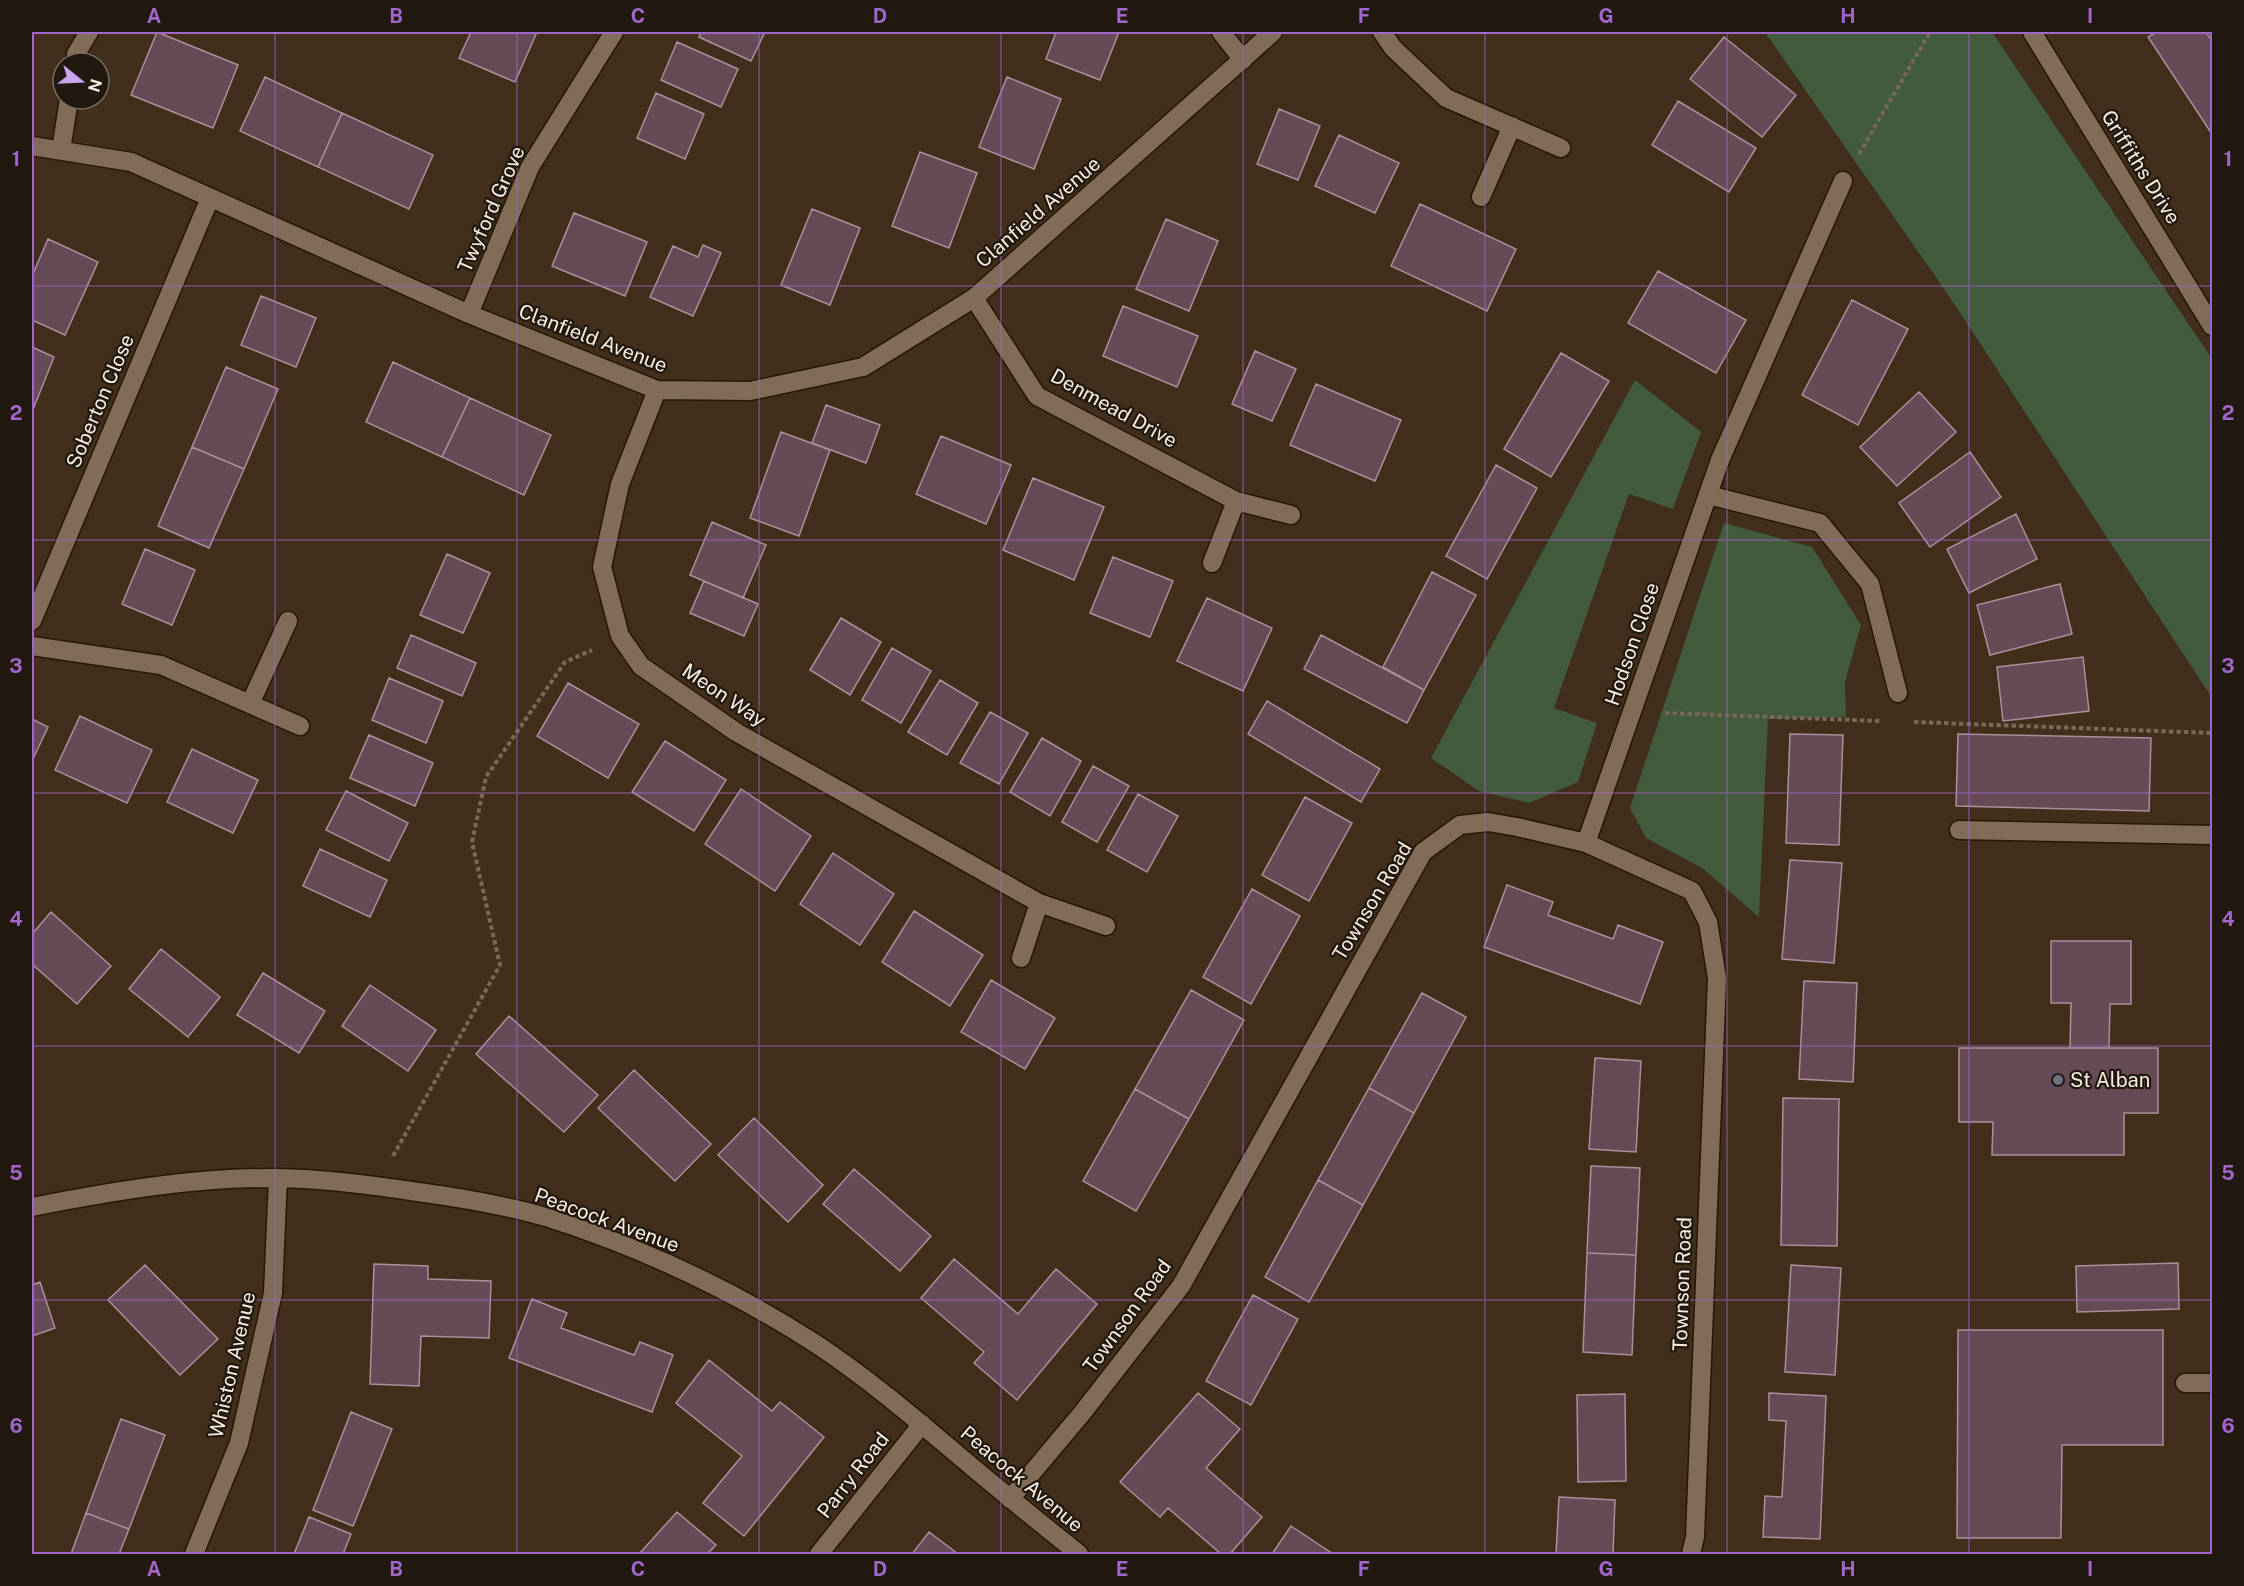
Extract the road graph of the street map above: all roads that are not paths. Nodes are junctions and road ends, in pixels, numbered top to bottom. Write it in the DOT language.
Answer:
graph roads {
  1 [pos="89,32"];
  2 [pos="614,32"];
  3 [pos="1221,32"];
  4 [pos="1273,32"];
  5 [pos="1382,32"];
  6 [pos="2032,32"];
  7 [pos="78,51"];
  8 [pos="1243,60"];
  9 [pos="67,111"];
  10 [pos="1512,126"];
  11 [pos="32,146"];
  12 [pos="1561,148"];
  13 [pos="61,150"];
  14 [pos="1843,181"];
  15 [pos="1480,197"];
  16 [pos="210,198"];
  17 [pos="974,298"];
  18 [pos="469,314"];
  19 [pos="2212,326"];
  20 [pos="657,390"];
  21 [pos="1708,495"];
  22 [pos="1236,501"];
  23 [pos="1291,515"];
  24 [pos="1212,563"];
  25 [pos="32,621"];
  26 [pos="288,621"];
  27 [pos="32,646"];
  28 [pos="1898,693"];
  29 [pos="250,704"];
  30 [pos="300,726"];
  31 [pos="1959,830"];
  32 [pos="2212,835"];
  33 [pos="1586,843"];
  34 [pos="1039,903"];
  35 [pos="1106,926"];
  36 [pos="1021,958"];
  37 [pos="278,1178"];
  38 [pos="32,1207"];
  39 [pos="2185,1383"];
  40 [pos="2212,1383"];
  41 [pos="921,1424"];
  42 [pos="1010,1499"];
  43 [pos="194,1554"];
  44 [pos="819,1554"];
  45 [pos="1079,1554"];
  46 [pos="1691,1554"];
  1 -- 7 [label="street"];
  2 -- 18 [label="street, Twyford Grove"];
  3 -- 8 [label="street"];
  4 -- 8 [label="street, Clanfield Avenue"];
  5 -- 10 [label="street"];
  6 -- 19 [label="street, Griffiths Drive"];
  8 -- 17 [label="street, Clanfield Avenue"];
  9 -- 13 [label="street"];
  10 -- 12 [label="street"];
  10 -- 15 [label="street"];
  11 -- 13 [label="street, Clanfield Avenue"];
  13 -- 16 [label="street, Clanfield Avenue"];
  14 -- 21 [label="street, Hodson Close"];
  16 -- 18 [label="street, Clanfield Avenue"];
  16 -- 25 [label="street, Soberton Close"];
  17 -- 20 [label="street, Clanfield Avenue"];
  17 -- 22 [label="street, Denmead Drive"];
  18 -- 20 [label="street, Clanfield Avenue"];
  20 -- 34 [label="street, Meon Way"];
  21 -- 28 [label="street"];
  21 -- 33 [label="street, Hodson Close"];
  22 -- 23 [label="street, Denmead Drive"];
  22 -- 24 [label="street"];
  26 -- 29 [label="street"];
  27 -- 29 [label="street"];
  29 -- 30 [label="street"];
  31 -- 32 [label="street"];
  33 -- 42 [label="street, Townson Road"];
  33 -- 46 [label="street, Townson Road"];
  34 -- 35 [label="street, Meon Way"];
  34 -- 36 [label="street"];
  37 -- 38 [label="street, Peacock Avenue"];
  37 -- 41 [label="street, Peacock Avenue"];
  37 -- 43 [label="street, Whiston Avenue"];
  39 -- 40 [label="street"];
  41 -- 42 [label="street, Peacock Avenue"];
  41 -- 44 [label="street, Parry Road"];
  42 -- 45 [label="street, Peacock Avenue"];
}
